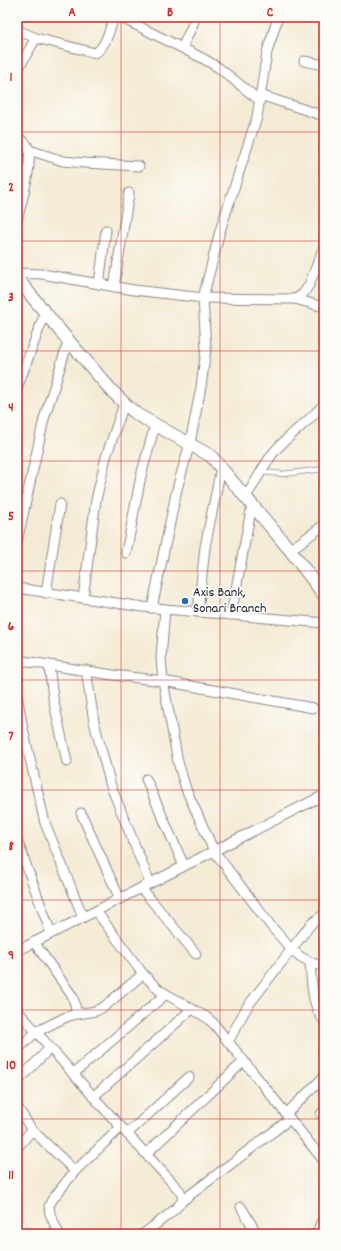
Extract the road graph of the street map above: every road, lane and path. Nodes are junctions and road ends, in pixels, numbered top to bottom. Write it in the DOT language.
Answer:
graph roads {
  1 [pos="114,17"];
  2 [pos="120,17"];
  3 [pos="196,17"];
  4 [pos="278,17"];
  5 [pos="17,30"];
  6 [pos="36,38"];
  7 [pos="182,48"];
  8 [pos="304,61"];
  9 [pos="324,66"];
  10 [pos="17,72"];
  11 [pos="260,98"];
  12 [pos="324,116"];
  13 [pos="17,137"];
  14 [pos="29,150"];
  15 [pos="139,166"];
  16 [pos="129,193"];
  17 [pos="17,220"];
  18 [pos="106,230"];
  19 [pos="324,247"];
  20 [pos="17,273"];
  21 [pos="17,278"];
  22 [pos="99,284"];
  23 [pos="114,287"];
  24 [pos="203,298"];
  25 [pos="295,299"];
  26 [pos="324,307"];
  27 [pos="45,313"];
  28 [pos="68,342"];
  29 [pos="17,388"];
  30 [pos="124,404"];
  31 [pos="324,404"];
  32 [pos="155,425"];
  33 [pos="190,444"];
  34 [pos="221,468"];
  35 [pos="324,469"];
  36 [pos="261,472"];
  37 [pos="249,501"];
  38 [pos="60,504"];
  39 [pos="324,525"];
  40 [pos="17,542"];
  41 [pos="290,550"];
  42 [pos="126,553"];
  43 [pos="17,588"];
  44 [pos="46,593"];
  45 [pos="324,595"];
  46 [pos="83,598"];
  47 [pos="152,608"];
  48 [pos="165,609"];
  49 [pos="198,612"];
  50 [pos="231,615"];
  51 [pos="324,623"];
  52 [pos="17,660"];
  53 [pos="49,665"];
  54 [pos="86,670"];
  55 [pos="163,681"];
  56 [pos="17,695"];
  57 [pos="313,708"];
  58 [pos="67,762"];
  59 [pos="146,779"];
  60 [pos="323,798"];
  61 [pos="81,813"];
  62 [pos="17,840"];
  63 [pos="214,851"];
  64 [pos="184,866"];
  65 [pos="150,884"];
  66 [pos="141,888"];
  67 [pos="120,898"];
  68 [pos="96,911"];
  69 [pos="324,914"];
  70 [pos="83,917"];
  71 [pos="51,934"];
  72 [pos="34,942"];
  73 [pos="291,949"];
  74 [pos="17,951"];
  75 [pos="196,954"];
  76 [pos="310,962"];
  77 [pos="324,967"];
  78 [pos="143,974"];
  79 [pos="166,994"];
  80 [pos="192,1009"];
  81 [pos="17,1010"];
  82 [pos="76,1014"];
  83 [pos="324,1021"];
  84 [pos="36,1032"];
  85 [pos="228,1042"];
  86 [pos="50,1048"];
  87 [pos="17,1050"];
  88 [pos="244,1061"];
  89 [pos="73,1074"];
  90 [pos="189,1077"];
  91 [pos="324,1077"];
  92 [pos="17,1082"];
  93 [pos="93,1097"];
  94 [pos="17,1107"];
  95 [pos="288,1116"];
  96 [pos="121,1127"];
  97 [pos="32,1130"];
  98 [pos="127,1134"];
  99 [pos="17,1148"];
  100 [pos="146,1154"];
  101 [pos="323,1157"];
  102 [pos="75,1171"];
  103 [pos="182,1201"];
  104 [pos="241,1207"];
  105 [pos="324,1217"];
  106 [pos="59,1234"];
  107 [pos="143,1234"];
  108 [pos="257,1234"];
  109 [pos="318,1234"];
  1 -- 6 [label="street"];
  2 -- 7 [label="street"];
  3 -- 7 [label="street"];
  4 -- 11 [label="street"];
  5 -- 6 [label="street"];
  6 -- 10 [label="street"];
  7 -- 11 [label="street"];
  8 -- 9 [label="street"];
  11 -- 12 [label="street"];
  11 -- 24 [label="street"];
  13 -- 14 [label="street"];
  14 -- 15 [label="street"];
  14 -- 17 [label="street"];
  16 -- 23 [label="street"];
  18 -- 22 [label="street"];
  19 -- 25 [label="street"];
  20 -- 22 [label="street"];
  21 -- 27 [label="main road"];
  22 -- 23 [label="street"];
  23 -- 24 [label="street"];
  24 -- 25 [label="street"];
  24 -- 33 [label="street"];
  25 -- 26 [label="street"];
  27 -- 28 [label="main road"];
  27 -- 29 [label="street"];
  28 -- 30 [label="main road"];
  28 -- 40 [label="street"];
  30 -- 32 [label="main road"];
  30 -- 46 [label="street"];
  31 -- 36 [label="street"];
  32 -- 33 [label="main road"];
  32 -- 42 [label="street"];
  33 -- 34 [label="main road"];
  33 -- 47 [label="street"];
  34 -- 37 [label="main road"];
  34 -- 49 [label="street"];
  35 -- 36 [label="lane"];
  36 -- 37 [label="street"];
  37 -- 41 [label="main road"];
  37 -- 50 [label="street"];
  38 -- 44 [label="street"];
  39 -- 41 [label="street"];
  41 -- 45 [label="main road"];
  43 -- 44 [label="street"];
  44 -- 46 [label="street"];
  46 -- 47 [label="street"];
  47 -- 48 [label="street"];
  48 -- 49 [label="street"];
  48 -- 55 [label="street"];
  49 -- 50 [label="street"];
  50 -- 51 [label="street"];
  52 -- 53 [label="street"];
  53 -- 54 [label="street"];
  53 -- 58 [label="street"];
  54 -- 55 [label="street"];
  54 -- 65 [label="street"];
  55 -- 57 [label="street"];
  55 -- 63 [label="street"];
  56 -- 70 [label="street"];
  59 -- 64 [label="street"];
  60 -- 63 [label="street"];
  61 -- 67 [label="street"];
  62 -- 71 [label="street"];
  63 -- 64 [label="street"];
  63 -- 73 [label="street"];
  64 -- 65 [label="street"];
  65 -- 66 [label="street"];
  66 -- 67 [label="street"];
  66 -- 75 [label="street"];
  67 -- 68 [label="street"];
  68 -- 70 [label="street"];
  68 -- 78 [label="street"];
  69 -- 73 [label="street"];
  70 -- 71 [label="street"];
  71 -- 72 [label="street"];
  72 -- 74 [label="street"];
  72 -- 82 [label="street"];
  73 -- 76 [label="street"];
  73 -- 85 [label="street"];
  76 -- 77 [label="street"];
  76 -- 83 [label="street"];
  78 -- 79 [label="street"];
  78 -- 82 [label="street"];
  79 -- 80 [label="street"];
  79 -- 89 [label="street"];
  80 -- 85 [label="street"];
  80 -- 93 [label="street"];
  81 -- 84 [label="street"];
  82 -- 84 [label="street"];
  84 -- 86 [label="street"];
  84 -- 87 [label="street"];
  85 -- 88 [label="street"];
  86 -- 89 [label="street"];
  86 -- 92 [label="street"];
  88 -- 95 [label="street"];
  88 -- 100 [label="street"];
  89 -- 93 [label="street"];
  90 -- 98 [label="street"];
  91 -- 95 [label="street"];
  93 -- 96 [label="street"];
  94 -- 97 [label="street"];
  95 -- 101 [label="street"];
  95 -- 103 [label="street"];
  96 -- 98 [label="street"];
  96 -- 102 [label="street"];
  97 -- 99 [label="street"];
  97 -- 102 [label="street"];
  98 -- 100 [label="street"];
  100 -- 103 [label="street"];
  102 -- 106 [label="street"];
  103 -- 107 [label="street"];
  104 -- 108 [label="street"];
  105 -- 109 [label="street"];
}
